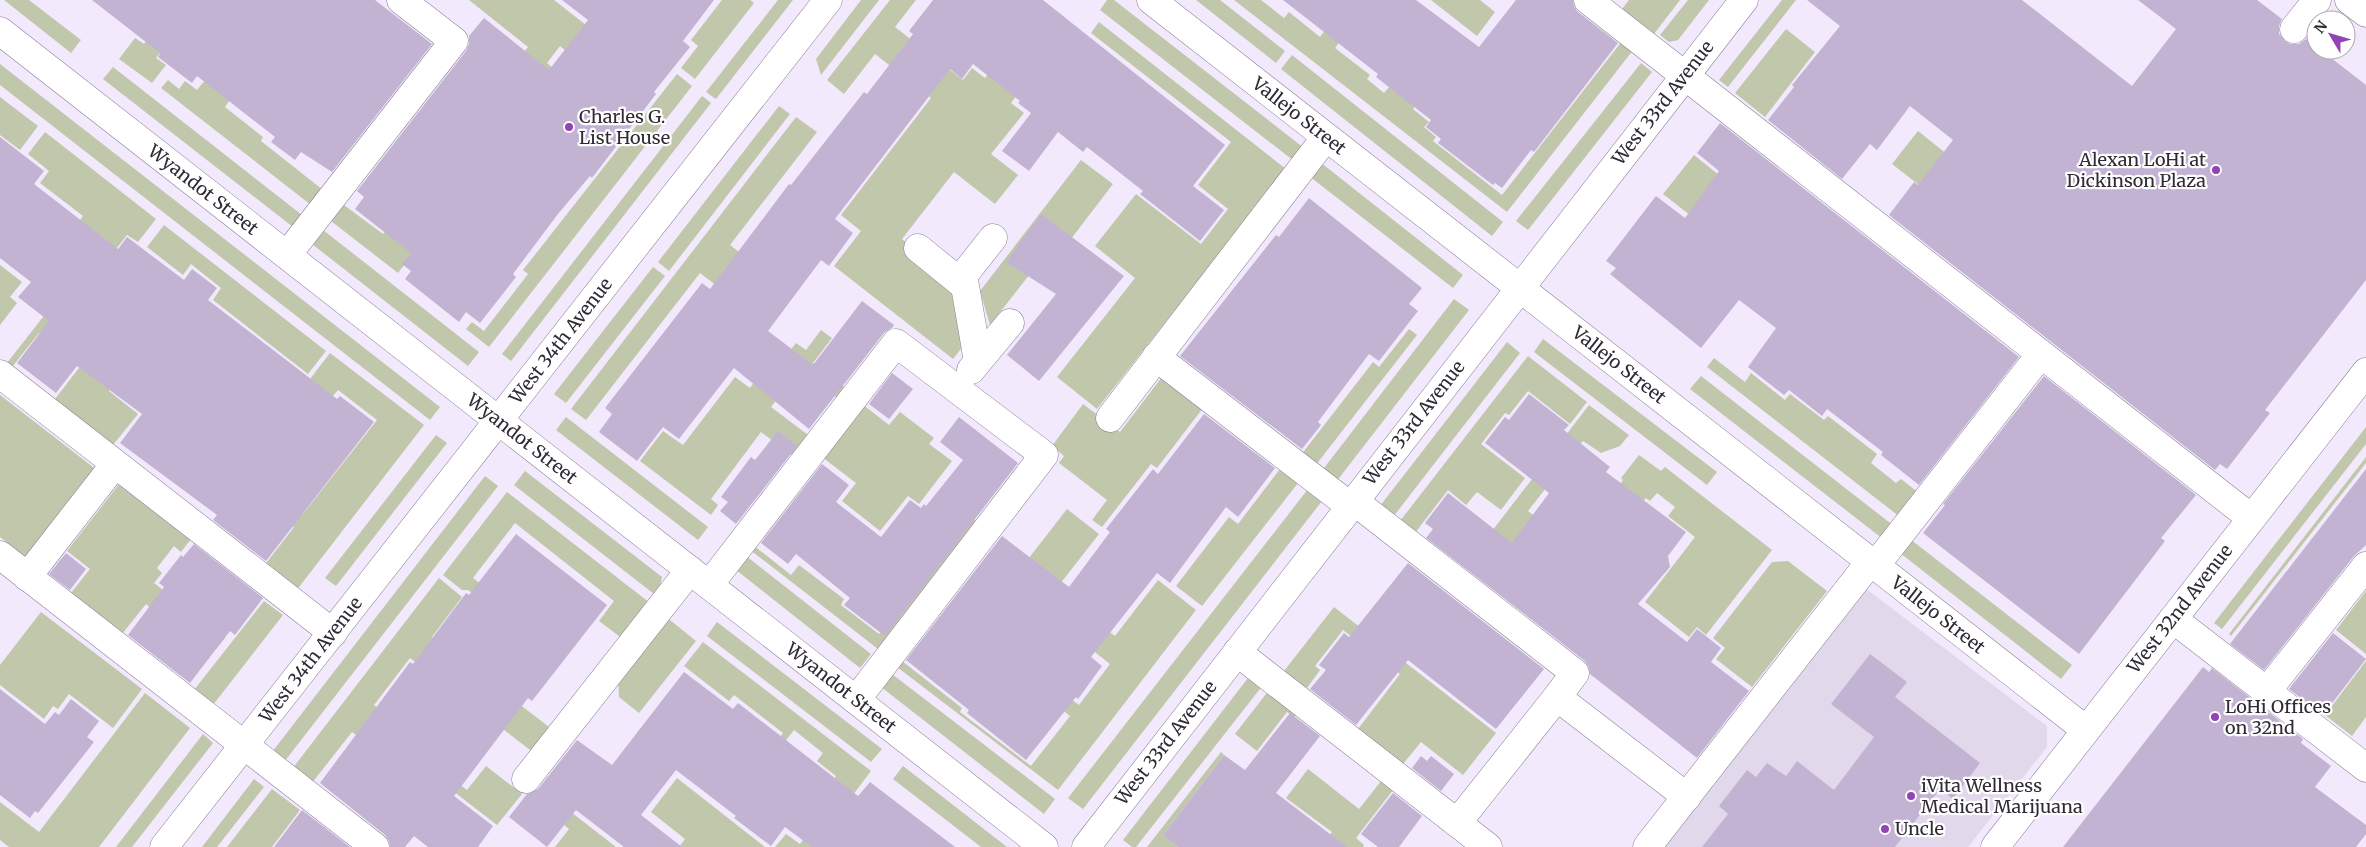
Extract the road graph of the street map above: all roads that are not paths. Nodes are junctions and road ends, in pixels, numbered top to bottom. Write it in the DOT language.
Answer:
graph roads {
  1 [pos="401,0"];
  2 [pos="828,0"];
  3 [pos="1152,0"];
  4 [pos="1588,0"];
  5 [pos="1744,0"];
  6 [pos="2317,0"];
  7 [pos="2349,0"];
  8 [pos="2366,13"];
  9 [pos="2294,29"];
  10 [pos="0,31"];
  11 [pos="1684,75"];
  12 [pos="1326,137"];
  13 [pos="993,238"];
  14 [pos="918,248"];
  15 [pos="287,256"];
  16 [pos="959,281"];
  17 [pos="1520,288"];
  18 [pos="1010,323"];
  19 [pos="2041,354"];
  20 [pos="1156,358"];
  21 [pos="978,361"];
  22 [pos="2366,373"];
  23 [pos="0,374"];
  24 [pos="956,388"];
  25 [pos="1110,418"];
  26 [pos="498,420"];
  27 [pos="115,464"];
  28 [pos="1352,504"];
  29 [pos="2252,518"];
  30 [pos="0,556"];
  31 [pos="1873,564"];
  32 [pos="2366,566"];
  33 [pos="27,577"];
  34 [pos="700,578"];
  35 [pos="2173,619"];
  36 [pos="333,632"];
  37 [pos="1237,652"];
  38 [pos="2267,691"];
  39 [pos="1557,697"];
  40 [pos="856,700"];
  41 [pos="2086,730"];
  42 [pos="244,745"];
  43 [pos="2366,768"];
  44 [pos="526,779"];
  45 [pos="1687,797"];
  46 [pos="1457,823"];
  47 [pos="164,847"];
  48 [pos="375,847"];
  49 [pos="1044,847"];
  50 [pos="1086,847"];
  51 [pos="1488,847"];
  52 [pos="1647,847"];
  53 [pos="1995,847"];
  1 -- 15 [label="street"];
  2 -- 26 [label="street, West 34th Avenue"];
  3 -- 12 [label="street, Vallejo Street"];
  4 -- 11 [label="street"];
  5 -- 11 [label="street, West 33rd Avenue"];
  6 -- 9 [label="street"];
  7 -- 8 [label="street"];
  10 -- 15 [label="street, Wyandot Street"];
  11 -- 17 [label="street, West 33rd Avenue"];
  11 -- 19 [label="street"];
  12 -- 17 [label="street, Vallejo Street"];
  12 -- 20 [label="street"];
  13 -- 16 [label="street"];
  14 -- 16 [label="street"];
  15 -- 26 [label="street, Wyandot Street"];
  16 -- 21 [label="street"];
  17 -- 28 [label="street, West 33rd Avenue"];
  17 -- 31 [label="street, Vallejo Street"];
  18 -- 21 [label="street"];
  19 -- 29 [label="street"];
  19 -- 31 [label="street"];
  20 -- 25 [label="street"];
  20 -- 28 [label="street"];
  21 -- 24 [label="street"];
  22 -- 29 [label="street, West 32nd Avenue"];
  23 -- 27 [label="street"];
  24 -- 34 [label="street"];
  24 -- 40 [label="street"];
  26 -- 34 [label="street, Wyandot Street"];
  26 -- 36 [label="street, West 34th Avenue"];
  27 -- 33 [label="street"];
  27 -- 36 [label="street"];
  28 -- 37 [label="street, West 33rd Avenue"];
  28 -- 39 [label="street"];
  29 -- 35 [label="street, West 32nd Avenue"];
  30 -- 33 [label="street"];
  31 -- 41 [label="street, Vallejo Street"];
  31 -- 45 [label="street"];
  32 -- 38 [label="street"];
  33 -- 42 [label="street"];
  34 -- 40 [label="street, Wyandot Street"];
  34 -- 44 [label="street"];
  35 -- 38 [label="street"];
  35 -- 41 [label="street, West 32nd Avenue"];
  36 -- 42 [label="street, West 34th Avenue"];
  37 -- 46 [label="street"];
  37 -- 50 [label="street, West 33rd Avenue"];
  38 -- 43 [label="street"];
  39 -- 45 [label="street"];
  39 -- 46 [label="street"];
  40 -- 49 [label="street, Wyandot Street"];
  41 -- 53 [label="street, West 32nd Avenue"];
  42 -- 47 [label="street, West 34th Avenue"];
  42 -- 48 [label="street"];
  45 -- 52 [label="street"];
  46 -- 51 [label="street"];
}
